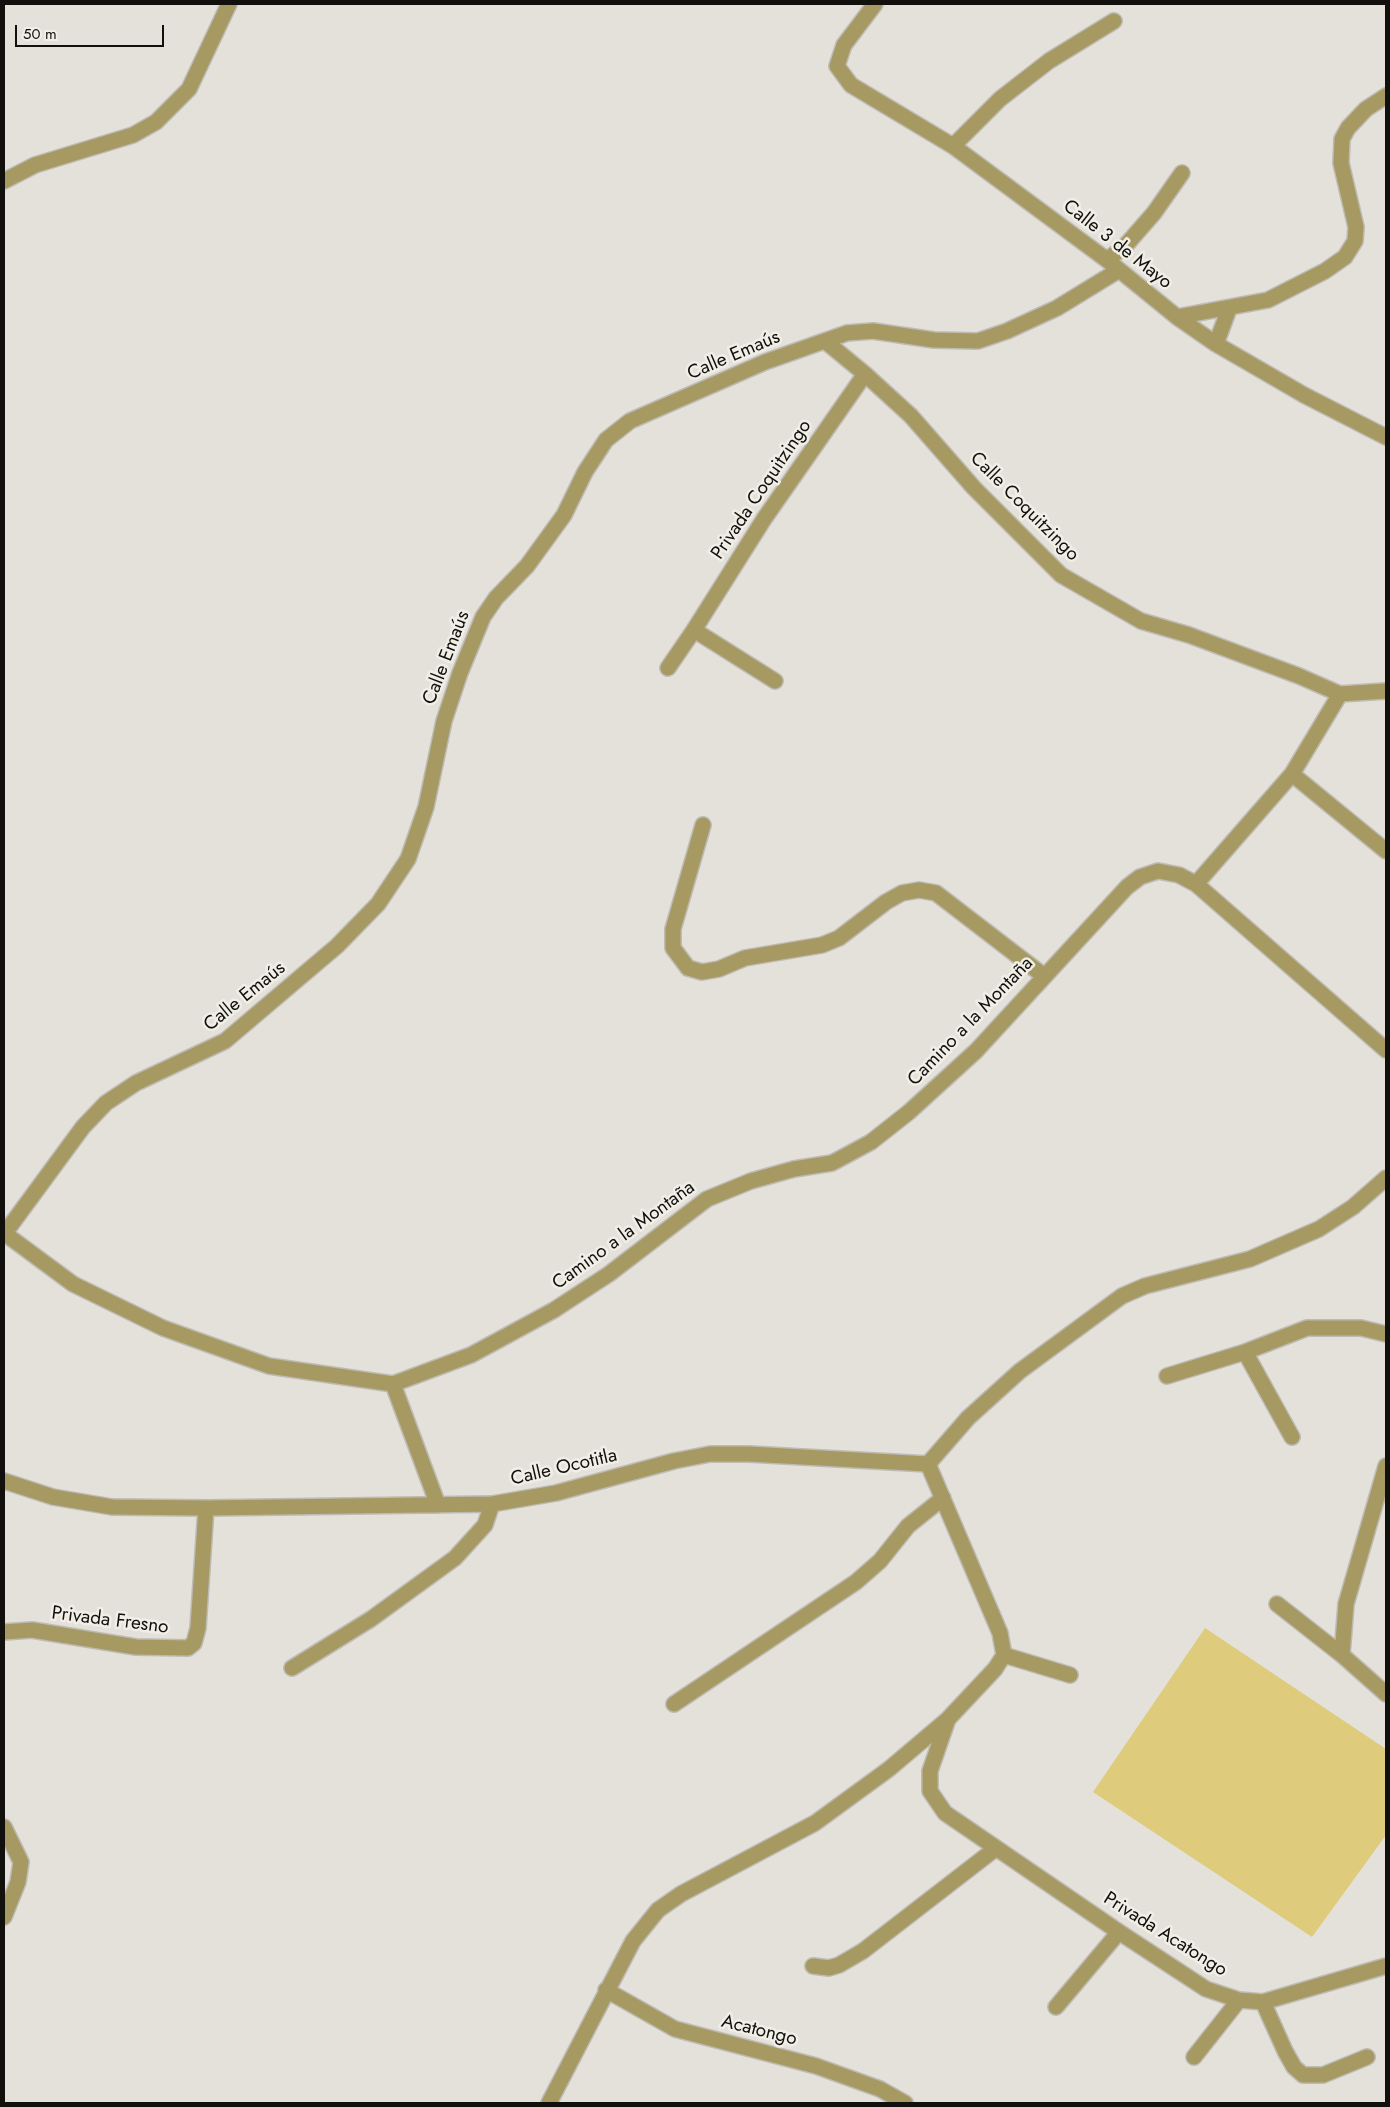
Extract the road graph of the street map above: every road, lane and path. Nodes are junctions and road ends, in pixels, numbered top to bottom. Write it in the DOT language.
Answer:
graph roads {
  1 [pos="229,4"];
  2 [pos="876,4"];
  3 [pos="1114,21"];
  4 [pos="1386,96"];
  5 [pos="953,146"];
  6 [pos="1182,173"];
  7 [pos="4,181"];
  8 [pos="1108,260"];
  9 [pos="1119,270"];
  10 [pos="1229,309"];
  11 [pos="1177,317"];
  12 [pos="825,341"];
  13 [pos="1216,344"];
  14 [pos="865,374"];
  15 [pos="1386,437"];
  16 [pos="694,630"];
  17 [pos="668,668"];
  18 [pos="775,681"];
  19 [pos="1386,691"];
  20 [pos="1340,694"];
  21 [pos="1292,774"];
  22 [pos="703,825"];
  23 [pos="1386,851"];
  24 [pos="1196,884"];
  25 [pos="1044,976"];
  26 [pos="1386,1050"];
  27 [pos="1386,1178"];
  28 [pos="4,1233"];
  29 [pos="1386,1334"];
  30 [pos="1245,1352"];
  31 [pos="1167,1376"];
  32 [pos="392,1384"];
  33 [pos="1292,1436"];
  34 [pos="928,1464"];
  35 [pos="1386,1466"];
  36 [pos="4,1481"];
  37 [pos="943,1498"];
  38 [pos="492,1504"];
  39 [pos="438,1505"];
  40 [pos="206,1508"];
  41 [pos="1277,1604"];
  42 [pos="4,1632"];
  43 [pos="1004,1655"];
  44 [pos="1342,1655"];
  45 [pos="292,1668"];
  46 [pos="1070,1675"];
  47 [pos="1386,1694"];
  48 [pos="674,1704"];
  49 [pos="948,1719"];
  50 [pos="4,1827"];
  51 [pos="995,1849"];
  52 [pos="4,1918"];
  53 [pos="1119,1932"];
  54 [pos="813,1966"];
  55 [pos="1386,1966"];
  56 [pos="606,1990"];
  57 [pos="1239,2000"];
  58 [pos="1263,2002"];
  59 [pos="1056,2007"];
  60 [pos="1194,2057"];
  61 [pos="1367,2057"];
  62 [pos="549,2103"];
  63 [pos="905,2103"];
  1 -- 7 [label="street"];
  2 -- 5 [label="street, Calle 3 de Mayo"];
  3 -- 5 [label="street"];
  4 -- 10 [label="street"];
  5 -- 8 [label="street, Calle 3 de Mayo"];
  6 -- 8 [label="street"];
  8 -- 9 [label="street, Calle 3 de Mayo"];
  9 -- 11 [label="street, Calle 3 de Mayo"];
  9 -- 12 [label="street, Calle Emaús"];
  10 -- 11 [label="street"];
  10 -- 13 [label="street"];
  11 -- 13 [label="street, Calle 3 de Mayo"];
  12 -- 14 [label="street, Calle Coquitzingo"];
  12 -- 28 [label="street, Calle Emaús"];
  13 -- 15 [label="street, Calle 3 de Mayo"];
  14 -- 16 [label="street, Privada Coquitzingo"];
  14 -- 20 [label="street, Calle Coquitzingo"];
  16 -- 17 [label="street, Privada Coquitzingo"];
  16 -- 18 [label="street"];
  19 -- 20 [label="street"];
  20 -- 21 [label="street"];
  21 -- 23 [label="street"];
  21 -- 24 [label="street"];
  22 -- 25 [label="street"];
  24 -- 25 [label="street, Camino a la Montaña"];
  24 -- 26 [label="street, Camino a la Montaña"];
  25 -- 32 [label="street, Camino a la Montaña"];
  27 -- 34 [label="street"];
  28 -- 32 [label="street, Camino a la Montaña"];
  29 -- 30 [label="street"];
  30 -- 31 [label="street"];
  30 -- 33 [label="street"];
  32 -- 39 [label="street"];
  34 -- 37 [label="street"];
  34 -- 38 [label="street, Calle Ocotitla"];
  35 -- 44 [label="street"];
  36 -- 40 [label="street, Calle Ocotitla"];
  37 -- 43 [label="street"];
  37 -- 48 [label="street"];
  38 -- 39 [label="street, Calle Ocotitla"];
  38 -- 45 [label="street"];
  39 -- 40 [label="street, Calle Ocotitla"];
  40 -- 42 [label="street, Privada Fresno"];
  41 -- 44 [label="street"];
  43 -- 46 [label="street"];
  43 -- 49 [label="street"];
  44 -- 47 [label="street"];
  49 -- 51 [label="street, Privada Acatongo"];
  49 -- 56 [label="street"];
  50 -- 52 [label="street"];
  51 -- 53 [label="street, Privada Acatongo"];
  51 -- 54 [label="street"];
  53 -- 57 [label="street, Privada Acatongo"];
  53 -- 59 [label="street"];
  55 -- 58 [label="street, Privada Acatongo"];
  56 -- 62 [label="street"];
  56 -- 63 [label="street, Acatongo"];
  57 -- 58 [label="street, Privada Acatongo"];
  57 -- 60 [label="street"];
  58 -- 61 [label="street"];
}
